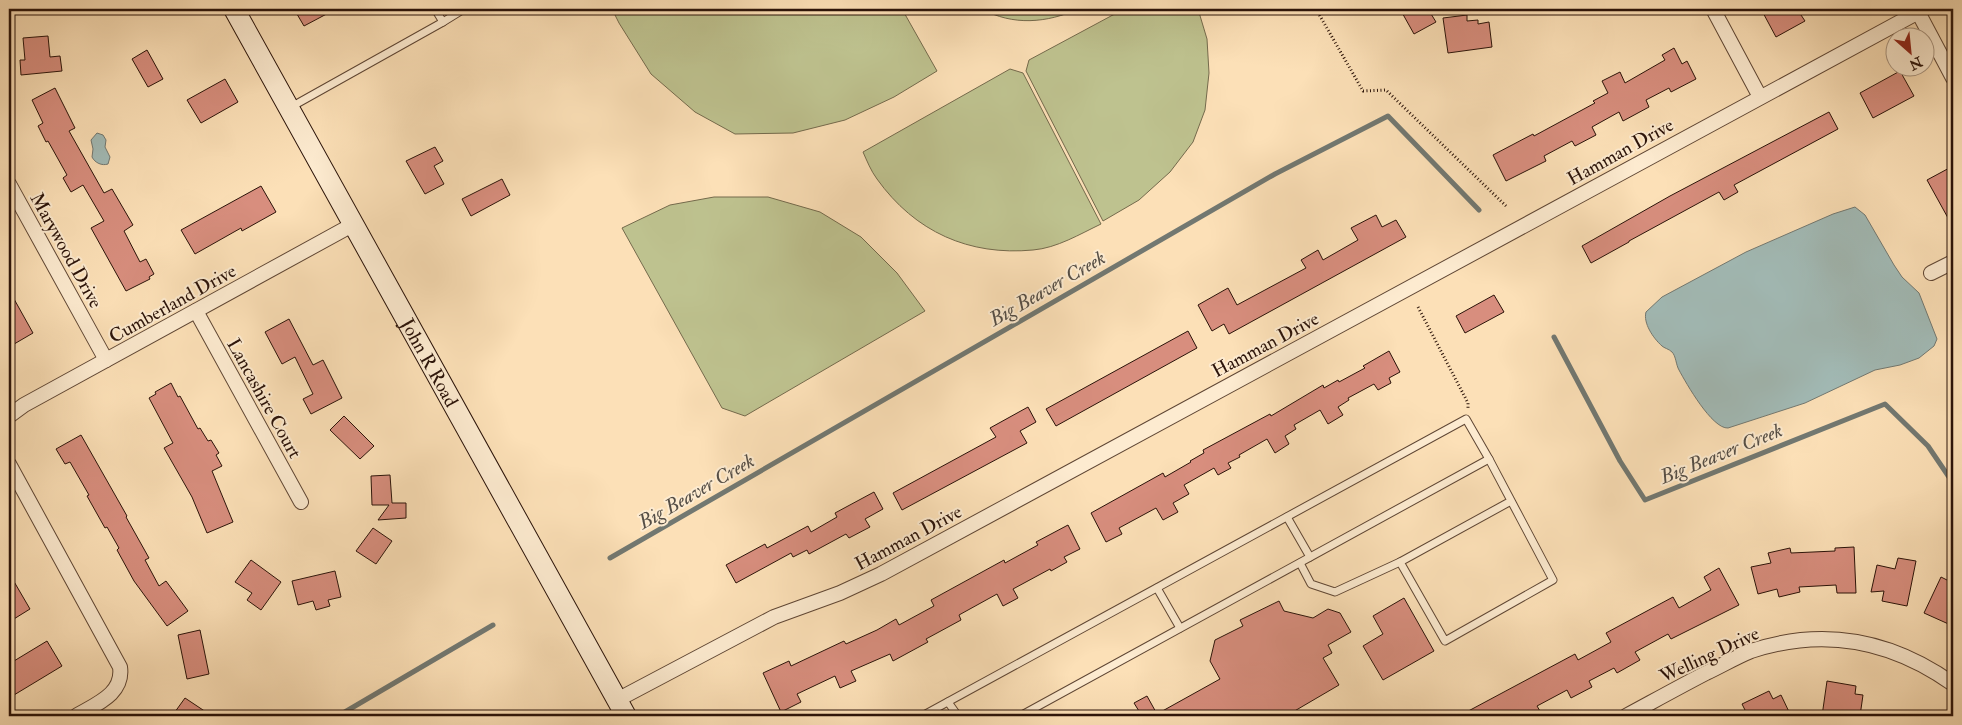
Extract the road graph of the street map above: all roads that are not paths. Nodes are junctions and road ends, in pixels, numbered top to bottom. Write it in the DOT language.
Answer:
graph roads {
  1 [pos="234,9"];
  2 [pos="435,9"];
  3 [pos="464,9"];
  4 [pos="1713,9"];
  5 [pos="1921,10"];
  6 [pos="443,22"];
  7 [pos="1953,78"];
  8 [pos="1760,97"];
  9 [pos="290,108"];
  10 [pos="9,184"];
  11 [pos="354,224"];
  12 [pos="1953,262"];
  13 [pos="1931,273"];
  14 [pos="196,311"];
  15 [pos="106,360"];
  16 [pos="9,416"];
  17 [pos="1489,459"];
  18 [pos="9,464"];
  19 [pos="1511,501"];
  20 [pos="301,502"];
  21 [pos="1288,517"];
  22 [pos="1310,557"];
  23 [pos="1400,562"];
  24 [pos="1300,563"];
  25 [pos="1158,588"];
  26 [pos="1180,628"];
  27 [pos="1953,684"];
  28 [pos="948,702"];
  29 [pos="622,708"];
  30 [pos="76,716"];
  31 [pos="922,716"];
  32 [pos="958,716"];
  33 [pos="1020,716"];
  34 [pos="1626,716"];
  1 -- 9 [label="main road, John R Road"];
  2 -- 6 [label="lane"];
  3 -- 6 [label="lane"];
  4 -- 8 [label="street"];
  5 -- 7 [label="street"];
  5 -- 8 [label="street, Hamman Drive"];
  6 -- 9 [label="lane"];
  8 -- 29 [label="street, Hamman Drive"];
  9 -- 11 [label="main road, John R Road"];
  10 -- 15 [label="street, Marywood Drive"];
  11 -- 14 [label="street, Cumberland Drive"];
  11 -- 29 [label="main road, John R Road"];
  12 -- 13 [label="street"];
  14 -- 15 [label="street, Cumberland Drive"];
  14 -- 20 [label="street, Lancashire Court"];
  15 -- 16 [label="street, Cumberland Drive"];
  17 -- 19 [label="lane"];
  17 -- 21 [label="lane"];
  17 -- 22 [label="lane"];
  18 -- 30 [label="street"];
  19 -- 23 [label="lane"];
  19 -- 23 [label="lane"];
  21 -- 22 [label="lane"];
  21 -- 25 [label="lane"];
  22 -- 24 [label="lane"];
  23 -- 24 [label="lane"];
  24 -- 26 [label="lane"];
  25 -- 26 [label="lane"];
  25 -- 28 [label="lane"];
  26 -- 33 [label="lane"];
  27 -- 34 [label="street, Welling Drive"];
  28 -- 31 [label="lane"];
  28 -- 32 [label="lane"];
}
